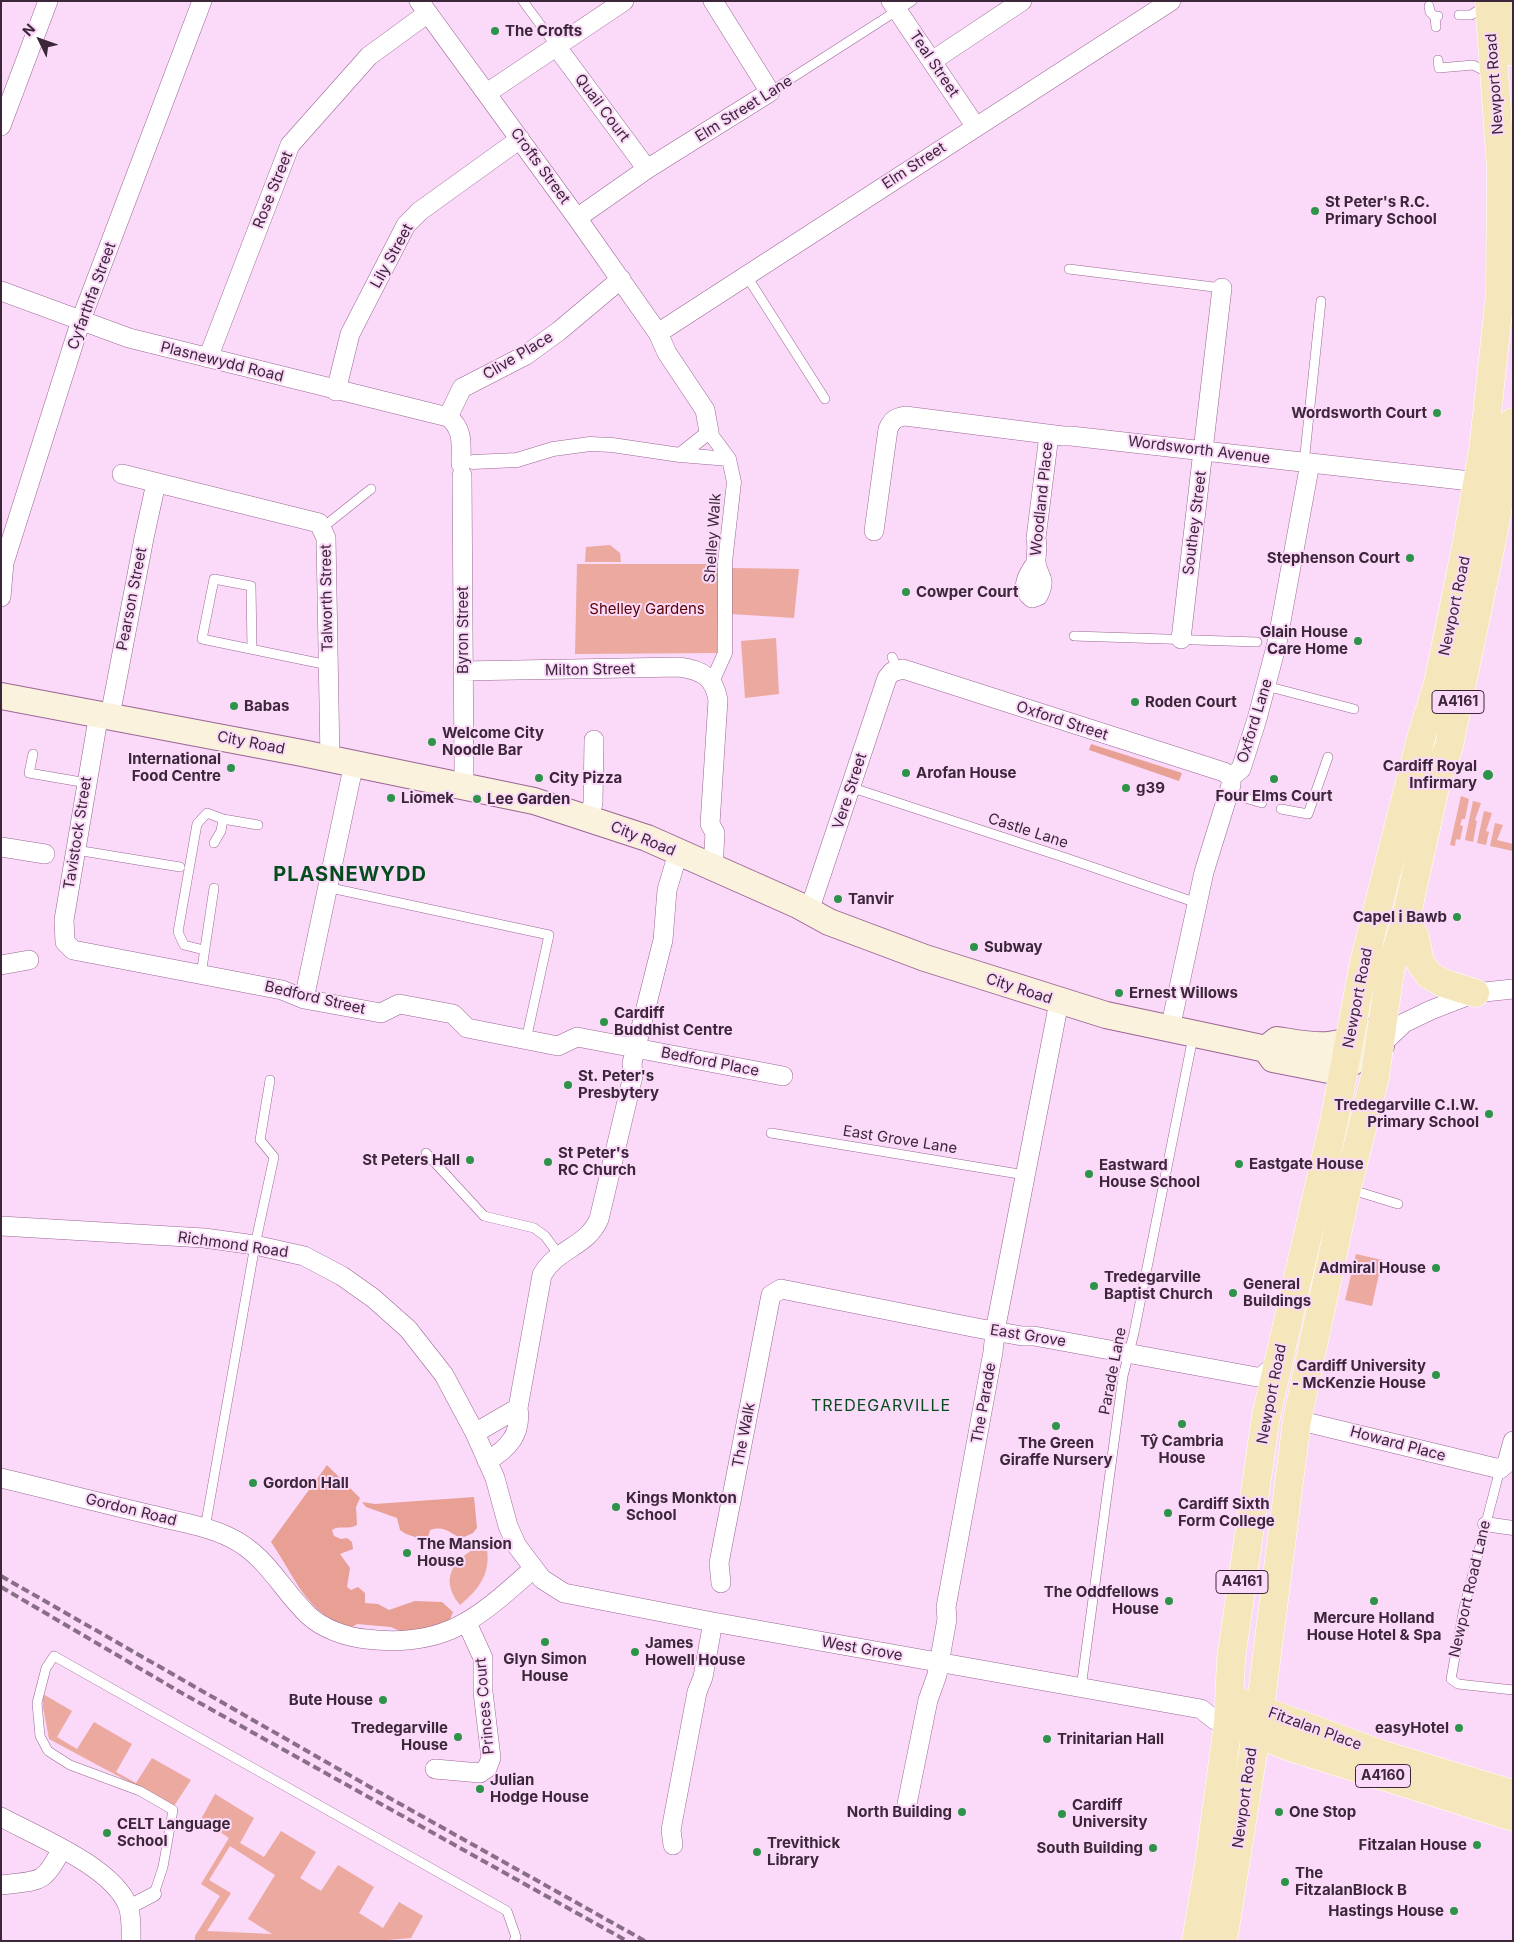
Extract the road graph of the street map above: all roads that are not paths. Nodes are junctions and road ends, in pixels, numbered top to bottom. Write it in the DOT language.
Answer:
graph roads {
  1 [pos="48,1"];
  2 [pos="202,1"];
  3 [pos="523,1"];
  4 [pos="624,1"];
  5 [pos="713,1"];
  6 [pos="1022,1"];
  7 [pos="1171,1"];
  8 [pos="1495,2"];
  9 [pos="900,4"];
  10 [pos="1430,6"];
  11 [pos="424,7"];
  12 [pos="1461,18"];
  13 [pos="1436,27"];
  14 [pos="556,46"];
  15 [pos="1513,52"];
  16 [pos="1438,60"];
  17 [pos="932,61"];
  18 [pos="1494,75"];
  19 [pos="770,92"];
  20 [pos="487,93"];
  21 [pos="1,126"];
  22 [pos="976,127"];
  23 [pos="520,139"];
  24 [pos="1513,142"];
  25 [pos="647,169"];
  26 [pos="1505,178"];
  27 [pos="578,218"];
  28 [pos="1069,269"];
  29 [pos="745,275"];
  30 [pos="621,279"];
  31 [pos="1222,288"];
  32 [pos="1,291"];
  33 [pos="1322,301"];
  34 [pos="81,320"];
  35 [pos="658,333"];
  36 [pos="208,358"];
  37 [pos="336,391"];
  38 [pos="825,399"];
  39 [pos="448,418"];
  40 [pos="1513,422"];
  41 [pos="709,432"];
  42 [pos="1049,435"];
  43 [pos="1203,451"];
  44 [pos="680,455"];
  45 [pos="729,459"];
  46 [pos="1307,463"];
  47 [pos="465,467"];
  48 [pos="122,474"];
  49 [pos="156,483"];
  50 [pos="1490,483"];
  51 [pos="371,489"];
  52 [pos="322,528"];
  53 [pos="874,531"];
  54 [pos="1036,563"];
  55 [pos="1,596"];
  56 [pos="1074,636"];
  57 [pos="1181,639"];
  58 [pos="1257,642"];
  59 [pos="252,649"];
  60 [pos="328,665"];
  61 [pos="894,666"];
  62 [pos="463,671"];
  63 [pos="712,682"];
  64 [pos="1266,686"];
  65 [pos="1,696"];
  66 [pos="1354,709"];
  67 [pos="104,714"];
  68 [pos="594,740"];
  69 [pos="33,754"];
  70 [pos="1328,758"];
  71 [pos="342,761"];
  72 [pos="87,783"];
  73 [pos="461,785"];
  74 [pos="852,785"];
  75 [pos="1230,785"];
  76 [pos="1262,803"];
  77 [pos="1281,809"];
  78 [pos="589,818"];
  79 [pos="223,819"];
  80 [pos="258,825"];
  81 [pos="214,843"];
  82 [pos="1,847"];
  83 [pos="76,850"];
  84 [pos="678,853"];
  85 [pos="45,854"];
  86 [pos="180,867"];
  87 [pos="713,868"];
  88 [pos="326,887"];
  89 [pos="214,888"];
  90 [pos="1197,903"];
  91 [pos="809,911"];
  92 [pos="1406,918"];
  93 [pos="73,950"];
  94 [pos="204,950"];
  95 [pos="29,960"];
  96 [pos="1,965"];
  97 [pos="201,975"];
  98 [pos="1513,989"];
  99 [pos="1475,992"];
  100 [pos="304,999"];
  101 [pos="1059,1002"];
  102 [pos="1389,1030"];
  103 [pos="1182,1031"];
  104 [pos="526,1040"];
  105 [pos="636,1047"];
  106 [pos="1347,1054"];
  107 [pos="783,1076"];
  108 [pos="270,1080"];
  109 [pos="771,1133"];
  110 [pos="426,1153"];
  111 [pos="1025,1175"];
  112 [pos="1347,1188"];
  113 [pos="1398,1204"];
  114 [pos="1,1226"];
  115 [pos="255,1245"];
  116 [pos="559,1255"];
  117 [pos="776,1290"];
  118 [pos="995,1331"];
  119 [pos="1129,1354"];
  120 [pos="1276,1365"];
  121 [pos="518,1408"];
  122 [pos="1297,1420"];
  123 [pos="475,1433"];
  124 [pos="1513,1441"];
  125 [pos="487,1461"];
  126 [pos="1500,1469"];
  127 [pos="1,1478"];
  128 [pos="1485,1524"];
  129 [pos="205,1528"];
  130 [pos="1513,1528"];
  131 [pos="533,1569"];
  132 [pos="721,1582"];
  133 [pos="713,1622"];
  134 [pos="467,1623"];
  135 [pos="939,1663"];
  136 [pos="1081,1689"];
  137 [pos="1513,1690"];
  138 [pos="1229,1711"];
  139 [pos="1257,1721"];
  140 [pos="435,1769"];
  141 [pos="1513,1794"];
  142 [pos="907,1804"];
  143 [pos="1,1817"];
  144 [pos="1513,1817"];
  145 [pos="673,1845"];
  146 [pos="61,1850"];
  147 [pos="1,1885"];
  148 [pos="154,1894"];
  149 [pos="130,1924"];
  150 [pos="514,1941"];
  151 [pos="1196,1941"];
  152 [pos="1222,1941"];
  1 -- 21 [label="street"];
  2 -- 34 [label="street, Cyfarthfa Street"];
  3 -- 14 [label="lane"];
  4 -- 14 [label="street"];
  5 -- 19 [label="street"];
  6 -- 17 [label="street"];
  7 -- 22 [label="street, Elm Street"];
  8 -- 12 [label="lane"];
  8 -- 15 [label="main road, Newport Road"];
  8 -- 18 [label="main road, Newport Road / A4161"];
  9 -- 17 [label="street, Teal Street"];
  9 -- 19 [label="lane, Elm Street Lane"];
  10 -- 13 [label="lane"];
  11 -- 20 [label="street, Crofts Street"];
  11 -- 36 [label="street, Rose Street"];
  14 -- 20 [label="street"];
  14 -- 25 [label="street, Quail Court"];
  16 -- 18 [label="lane"];
  17 -- 22 [label="street, Teal Street"];
  18 -- 26 [label="main road, Newport Road / A4161"];
  19 -- 25 [label="street, Elm Street Lane"];
  20 -- 23 [label="street, Crofts Street"];
  22 -- 29 [label="street, Elm Street"];
  23 -- 27 [label="street, Crofts Street"];
  23 -- 37 [label="street, Lily Street"];
  24 -- 26 [label="main road"];
  25 -- 27 [label="street, Elm Street Lane"];
  26 -- 50 [label="main road, Newport Road / A4161"];
  27 -- 30 [label="street, Crofts Street"];
  28 -- 31 [label="lane"];
  29 -- 35 [label="street, Elm Street"];
  29 -- 38 [label="lane"];
  30 -- 35 [label="street, Crofts Street"];
  30 -- 39 [label="street, Clive Place"];
  31 -- 43 [label="street, Southey Street"];
  32 -- 34 [label="street, Plasnewydd Road"];
  33 -- 46 [label="lane"];
  34 -- 36 [label="street, Plasnewydd Road"];
  34 -- 55 [label="street, Cyfarthfa Street"];
  35 -- 41 [label="street, Crofts Street"];
  36 -- 37 [label="street, Plasnewydd Road"];
  37 -- 39 [label="street, Plasnewydd Road"];
  39 -- 47 [label="street, Byron Street"];
  40 -- 50 [label="main road, Newport Road / A4161"];
  41 -- 44 [label="street"];
  41 -- 45 [label="street, Shelley Walk"];
  42 -- 43 [label="street, Wordsworth Avenue"];
  42 -- 53 [label="street, Wordsworth Avenue"];
  42 -- 54 [label="street, Woodland Place"];
  43 -- 46 [label="street, Wordsworth Avenue"];
  43 -- 57 [label="street, Southey Street"];
  44 -- 45 [label="street"];
  44 -- 47 [label="street"];
  45 -- 63 [label="street, Shelley Walk"];
  46 -- 50 [label="street, Wordsworth Avenue"];
  46 -- 64 [label="street, Oxford Lane"];
  47 -- 62 [label="street, Byron Street"];
  48 -- 49 [label="street, Talworth Street"];
  49 -- 52 [label="street, Talworth Street"];
  49 -- 67 [label="street, Pearson Street"];
  50 -- 92 [label="main road, Newport Road / A4161"];
  50 -- 106 [label="main road, Newport Road / A4161"];
  51 -- 52 [label="lane"];
  52 -- 60 [label="street, Talworth Street"];
  56 -- 57 [label="lane"];
  57 -- 58 [label="lane"];
  59 -- 59 [label="lane"];
  59 -- 60 [label="lane"];
  60 -- 71 [label="street, Talworth Street"];
  61 -- 74 [label="street, Vere Street"];
  61 -- 75 [label="street, Oxford Street"];
  62 -- 63 [label="street, Milton Street"];
  62 -- 73 [label="street, Byron Street"];
  63 -- 87 [label="street"];
  64 -- 66 [label="lane"];
  64 -- 75 [label="street, Oxford Lane"];
  65 -- 67 [label="main road, City Road"];
  67 -- 71 [label="main road, City Road"];
  67 -- 72 [label="street, Tavistock Street"];
  68 -- 78 [label="street"];
  69 -- 72 [label="lane"];
  70 -- 77 [label="lane"];
  71 -- 73 [label="main road, City Road"];
  71 -- 88 [label="street, Talworth Street"];
  72 -- 83 [label="street, Tavistock Street"];
  73 -- 78 [label="main road, City Road"];
  74 -- 90 [label="lane, Castle Lane"];
  74 -- 91 [label="street, Vere Street"];
  75 -- 76 [label="lane"];
  75 -- 90 [label="street, Oxford Lane"];
  78 -- 84 [label="main road, City Road"];
  79 -- 80 [label="lane"];
  79 -- 81 [label="lane"];
  79 -- 94 [label="lane"];
  82 -- 85 [label="street"];
  83 -- 86 [label="lane"];
  83 -- 93 [label="street, Tavistock Street"];
  84 -- 87 [label="main road, City Road"];
  84 -- 105 [label="street"];
  87 -- 91 [label="main road, City Road"];
  88 -- 100 [label="street, Talworth Street"];
  88 -- 104 [label="lane"];
  89 -- 94 [label="lane"];
  90 -- 103 [label="street, Oxford Lane"];
  91 -- 101 [label="main road, City Road"];
  92 -- 99 [label="main road"];
  92 -- 102 [label="main road, Newport Road / A4161"];
  93 -- 97 [label="street, Bedford Street"];
  94 -- 97 [label="lane"];
  95 -- 96 [label="street"];
  97 -- 100 [label="street, Bedford Street"];
  98 -- 99 [label="street"];
  99 -- 102 [label="street"];
  100 -- 104 [label="street, Bedford Street"];
  101 -- 103 [label="main road, City Road"];
  101 -- 111 [label="street, The Parade"];
  102 -- 106 [label="main road, City Road"];
  102 -- 112 [label="main road, Newport Road / A4161"];
  103 -- 106 [label="main road, City Road"];
  103 -- 119 [label="lane, Parade Lane"];
  104 -- 105 [label="street, Bedford Street"];
  105 -- 107 [label="street, Bedford Place"];
  105 -- 116 [label="street"];
  106 -- 120 [label="main road, Newport Road / A4161"];
  108 -- 115 [label="lane"];
  109 -- 111 [label="lane, East Grove Lane"];
  110 -- 116 [label="lane"];
  111 -- 118 [label="street, The Parade"];
  112 -- 113 [label="lane"];
  112 -- 122 [label="main road, Newport Road / A4161"];
  114 -- 115 [label="street, Richmond Road"];
  115 -- 123 [label="street, Richmond Road"];
  115 -- 129 [label="lane"];
  116 -- 121 [label="street"];
  117 -- 118 [label="street, East Grove"];
  117 -- 132 [label="street, The Walk"];
  118 -- 119 [label="street, East Grove"];
  118 -- 135 [label="street, The Parade"];
  119 -- 120 [label="street, East Grove"];
  119 -- 136 [label="lane, Parade Lane"];
  120 -- 138 [label="main road, Newport Road / A4161"];
  121 -- 123 [label="street"];
  121 -- 125 [label="street"];
  122 -- 126 [label="street, Howard Place"];
  122 -- 139 [label="main road, Newport Road / A4161"];
  123 -- 125 [label="street, Richmond Road"];
  124 -- 126 [label="street, Newport Road Lane"];
  125 -- 131 [label="street, Richmond Road"];
  126 -- 128 [label="lane, Newport Road Lane"];
  127 -- 129 [label="street, Gordon Road"];
  128 -- 130 [label="street"];
  128 -- 137 [label="lane, Newport Road Lane"];
  129 -- 134 [label="street, Gordon Road"];
  131 -- 133 [label="street, West Grove"];
  131 -- 134 [label="street, Gordon Road"];
  133 -- 135 [label="street, West Grove"];
  133 -- 145 [label="street"];
  134 -- 140 [label="street, Princes Court"];
  135 -- 136 [label="street, West Grove"];
  135 -- 142 [label="street, The Parade"];
  136 -- 138 [label="street, West Grove"];
  138 -- 139 [label="main road"];
  138 -- 151 [label="main road, Newport Road / A4161"];
  139 -- 141 [label="main road, Fitzalan Place / A4160"];
  139 -- 144 [label="main road, Fitzalan Place / A4160"];
  139 -- 152 [label="main road, Newport Road / A4161"];
  143 -- 146 [label="street"];
  146 -- 147 [label="street"];
  146 -- 149 [label="street"];
  148 -- 149 [label="street"];
  148 -- 150 [label="lane"];
}
